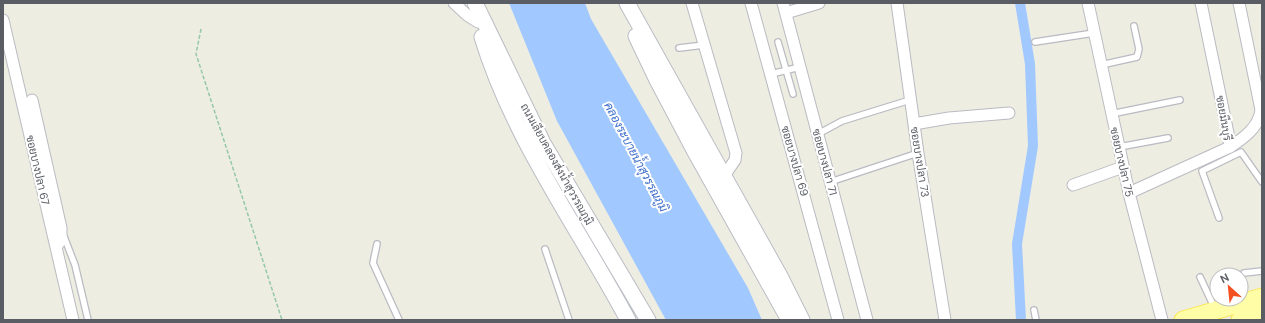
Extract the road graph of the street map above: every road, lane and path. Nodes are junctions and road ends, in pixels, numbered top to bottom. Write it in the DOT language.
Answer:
graph roads {
  1 [pos="454,3"];
  2 [pos="622,3"];
  3 [pos="627,3"];
  4 [pos="692,3"];
  5 [pos="751,3"];
  6 [pos="819,3"];
  7 [pos="897,3"];
  8 [pos="1088,3"];
  9 [pos="1201,3"];
  10 [pos="1239,3"];
  11 [pos="476,4"];
  12 [pos="785,8"];
  13 [pos="3,20"];
  14 [pos="478,22"];
  15 [pos="1134,26"];
  16 [pos="201,29"];
  17 [pos="1094,33"];
  18 [pos="778,42"];
  19 [pos="1034,42"];
  20 [pos="704,45"];
  21 [pos="678,48"];
  22 [pos="1101,65"];
  23 [pos="800,67"];
  24 [pos="786,70"];
  25 [pos="771,74"];
  26 [pos="793,94"];
  27 [pos="32,100"];
  28 [pos="910,100"];
  29 [pos="1180,100"];
  30 [pos="1009,113"];
  31 [pos="1111,114"];
  32 [pos="914,124"];
  33 [pos="1256,130"];
  34 [pos="818,134"];
  35 [pos="1168,138"];
  36 [pos="1119,147"];
  37 [pos="1230,147"];
  38 [pos="918,153"];
  39 [pos="1123,167"];
  40 [pos="724,176"];
  41 [pos="830,182"];
  42 [pos="1262,182"];
  43 [pos="1072,184"];
  44 [pos="1129,193"];
  45 [pos="1219,218"];
  46 [pos="61,230"];
  47 [pos="377,244"];
  48 [pos="56,247"];
  49 [pos="545,249"];
  50 [pos="1262,271"];
  51 [pos="1249,272"];
  52 [pos="1200,277"];
  53 [pos="1262,297"];
  54 [pos="1034,310"];
  55 [pos="1216,310"];
  56 [pos="73,320"];
  57 [pos="88,320"];
  58 [pos="282,320"];
  59 [pos="398,320"];
  60 [pos="569,320"];
  61 [pos="628,320"];
  62 [pos="648,320"];
  63 [pos="789,320"];
  64 [pos="802,320"];
  65 [pos="838,320"];
  66 [pos="867,320"];
  67 [pos="945,320"];
  68 [pos="1036,320"];
  69 [pos="1162,320"];
  70 [pos="1183,320"];
  1 -- 14 [label="street"];
  2 -- 63 [label="main road"];
  3 -- 40 [label="main road"];
  4 -- 20 [label="street"];
  5 -- 25 [label="street, ซอยบางปลา 69"];
  6 -- 12 [label="street"];
  7 -- 28 [label="street, ซอยบางปลา 73"];
  8 -- 17 [label="street, ซอยบางปลา 75"];
  9 -- 37 [label="street, ซอยมีนบุรี"];
  10 -- 33 [label="street"];
  11 -- 14 [label="main road"];
  11 -- 62 [label="main road, ถนนเลียบคลองส่งน้ำสุวรรณภูมิ"];
  12 -- 23 [label="street, ซอยบางปลา 71"];
  13 -- 48 [label="street, ซอยบางปลา 67"];
  14 -- 61 [label="main road"];
  15 -- 22 [label="lane"];
  16 -- 58 [label="path"];
  17 -- 19 [label="lane"];
  17 -- 22 [label="street, ซอยบางปลา 75"];
  18 -- 24 [label="lane"];
  20 -- 21 [label="lane"];
  20 -- 40 [label="street"];
  22 -- 31 [label="street, ซอยบางปลา 75"];
  23 -- 24 [label="lane"];
  23 -- 34 [label="street, ซอยบางปลา 71"];
  24 -- 25 [label="lane"];
  24 -- 26 [label="lane"];
  25 -- 65 [label="street, ซอยบางปลา 69"];
  27 -- 46 [label="street"];
  28 -- 32 [label="street, ซอยบางปลา 73"];
  28 -- 34 [label="lane"];
  29 -- 31 [label="lane"];
  30 -- 32 [label="street"];
  31 -- 36 [label="street, ซอยบางปลา 75"];
  32 -- 38 [label="street, ซอยบางปลา 73"];
  33 -- 37 [label="street"];
  34 -- 41 [label="street, ซอยบางปลา 71"];
  35 -- 36 [label="lane"];
  36 -- 39 [label="street, ซอยบางปลา 75"];
  37 -- 44 [label="street, ซอยมีนบุรี"];
  38 -- 41 [label="lane"];
  38 -- 67 [label="street, ซอยบางปลา 73"];
  39 -- 43 [label="street"];
  39 -- 44 [label="street, ซอยบางปลา 75"];
  40 -- 64 [label="main road"];
  41 -- 66 [label="street, ซอยบางปลา 71"];
  42 -- 45 [label="lane"];
  44 -- 69 [label="street, ซอยบางปลา 75"];
  46 -- 48 [label="street"];
  46 -- 57 [label="lane"];
  47 -- 59 [label="lane"];
  48 -- 56 [label="street, ซอยบางปลา 67"];
  49 -- 60 [label="lane"];
  50 -- 51 [label="lane"];
  52 -- 55 [label="lane"];
  53 -- 55 [label="main road"];
  54 -- 68 [label="lane"];
  55 -- 70 [label="main road"];
}
